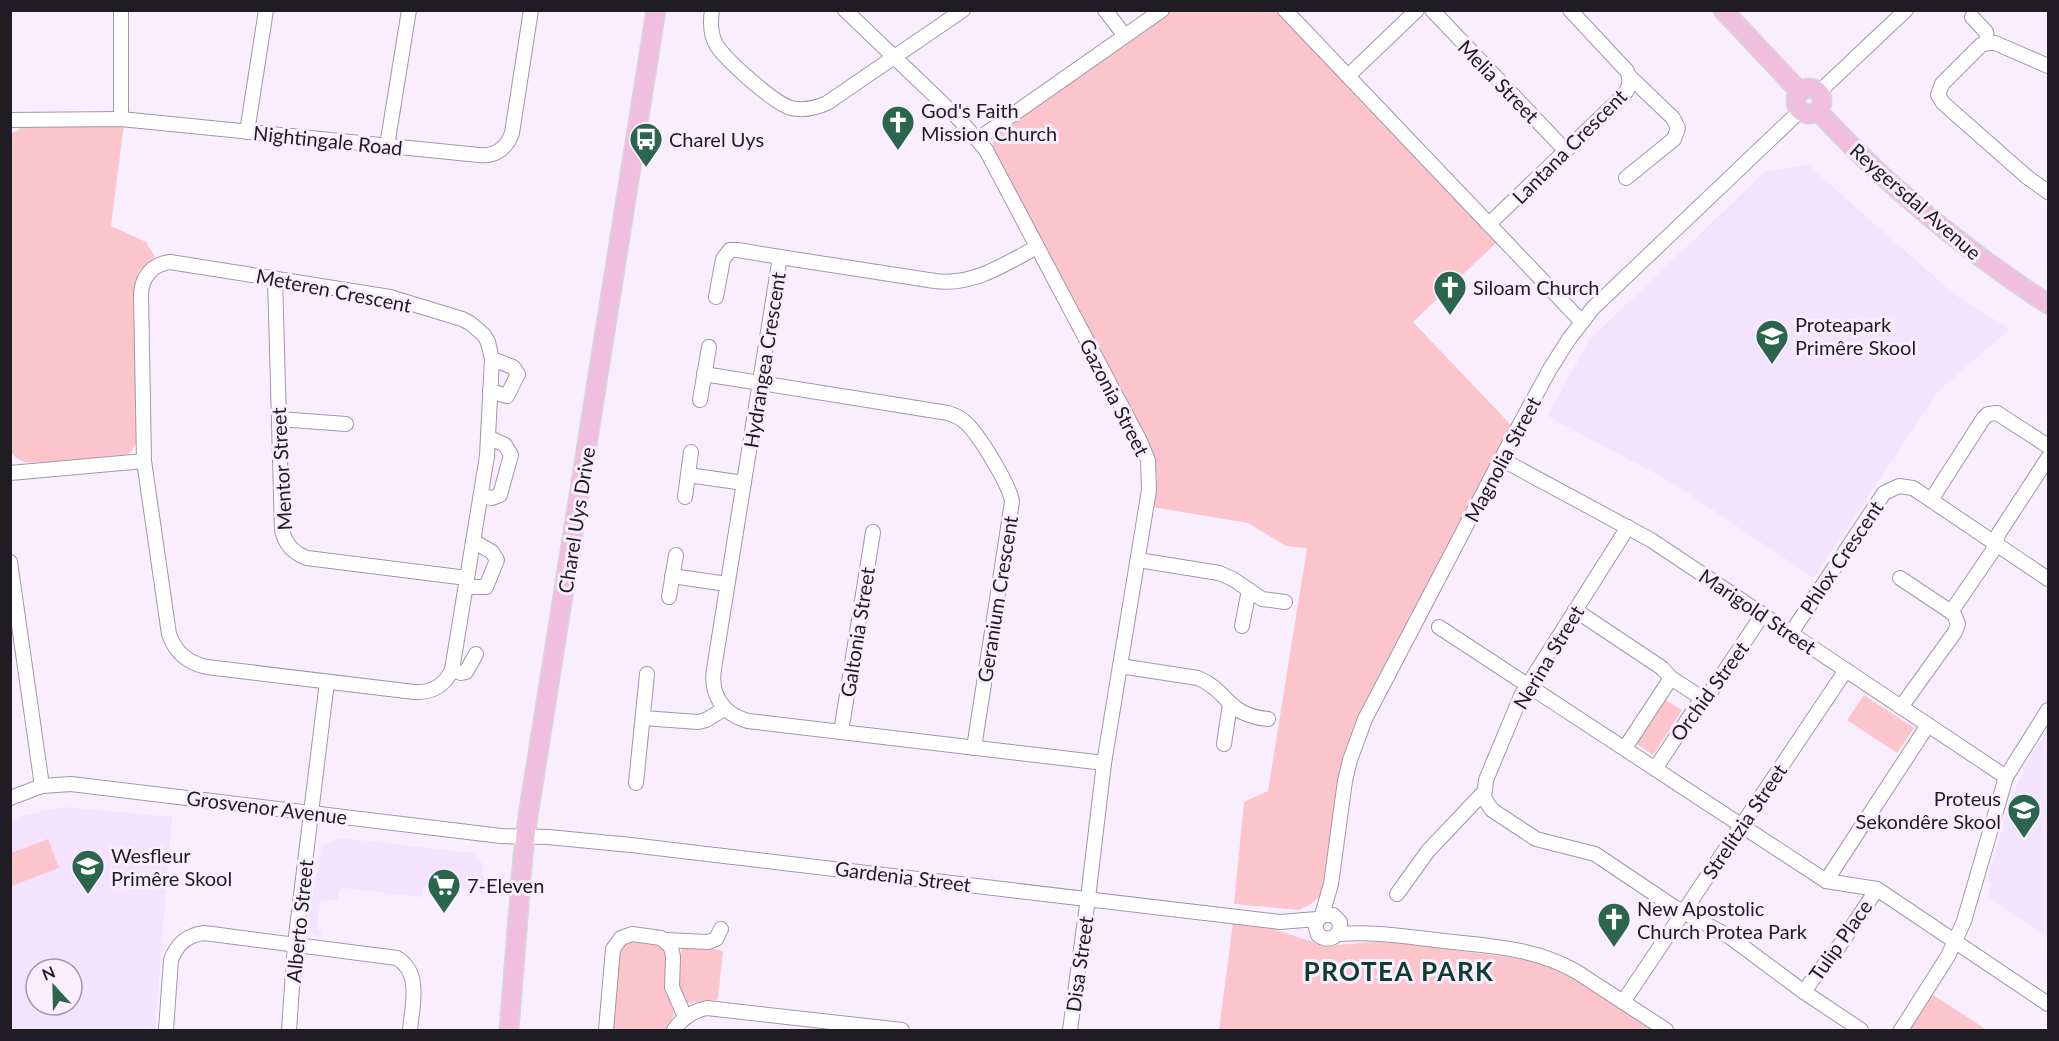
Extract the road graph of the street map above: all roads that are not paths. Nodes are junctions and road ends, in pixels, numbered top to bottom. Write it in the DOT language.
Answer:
graph roads {
  1 [pos="121,10"];
  2 [pos="266,10"];
  3 [pos="409,10"];
  4 [pos="531,10"];
  5 [pos="656,10"];
  6 [pos="712,10"];
  7 [pos="845,10"];
  8 [pos="963,10"];
  9 [pos="1105,10"];
  10 [pos="1162,10"];
  11 [pos="1285,10"];
  12 [pos="1417,10"];
  13 [pos="1432,10"];
  14 [pos="1570,10"];
  15 [pos="1723,10"];
  16 [pos="1906,10"];
  17 [pos="1972,17"];
  18 [pos="1125,36"];
  19 [pos="1988,43"];
  20 [pos="896,58"];
  21 [pos="2049,66"];
  22 [pos="1348,76"];
  23 [pos="1629,76"];
  24 [pos="1800,92"];
  25 [pos="1819,92"];
  26 [pos="1809,111"];
  27 [pos="121,119"];
  28 [pos="10,120"];
  29 [pos="247,132"];
  30 [pos="978,139"];
  31 [pos="387,146"];
  32 [pos="1566,151"];
  33 [pos="1626,178"];
  34 [pos="2049,192"];
  35 [pos="1489,224"];
  36 [pos="1037,247"];
  37 [pos="780,256"];
  38 [pos="274,278"];
  39 [pos="716,297"];
  40 [pos="2049,304"];
  41 [pos="1582,322"];
  42 [pos="708,347"];
  43 [pos="492,359"];
  44 [pos="704,374"];
  45 [pos="760,382"];
  46 [pos="490,391"];
  47 [pos="700,400"];
  48 [pos="279,419"];
  49 [pos="346,424"];
  50 [pos="488,437"];
  51 [pos="2049,446"];
  52 [pos="691,452"];
  53 [pos="2049,458"];
  54 [pos="1501,459"];
  55 [pos="144,462"];
  56 [pos="10,473"];
  57 [pos="688,475"];
  58 [pos="744,483"];
  59 [pos="481,496"];
  60 [pos="684,497"];
  61 [pos="1931,500"];
  62 [pos="1628,527"];
  63 [pos="873,532"];
  64 [pos="473,541"];
  65 [pos="1995,543"];
  66 [pos="676,555"];
  67 [pos="1138,560"];
  68 [pos="10,562"];
  69 [pos="672,576"];
  70 [pos="1900,578"];
  71 [pos="2049,579"];
  72 [pos="466,582"];
  73 [pos="727,584"];
  74 [pos="1248,590"];
  75 [pos="669,597"];
  76 [pos="1285,602"];
  77 [pos="1575,610"];
  78 [pos="1951,612"];
  79 [pos="1762,614"];
  80 [pos="1242,626"];
  81 [pos="1439,627"];
  82 [pos="1791,633"];
  83 [pos="476,654"];
  84 [pos="1120,666"];
  85 [pos="452,670"];
  86 [pos="1846,670"];
  87 [pos="647,674"];
  88 [pos="1671,678"];
  89 [pos="327,682"];
  90 [pos="1527,684"];
  91 [pos="1702,698"];
  92 [pos="1230,704"];
  93 [pos="1901,707"];
  94 [pos="724,709"];
  95 [pos="2049,710"];
  96 [pos="643,718"];
  97 [pos="1268,719"];
  98 [pos="1928,725"];
  99 [pos="841,732"];
  100 [pos="1224,744"];
  101 [pos="974,748"];
  102 [pos="1624,748"];
  103 [pos="1104,763"];
  104 [pos="1655,769"];
  105 [pos="2006,777"];
  106 [pos="636,783"];
  107 [pos="42,786"];
  108 [pos="1483,793"];
  109 [pos="10,798"];
  110 [pos="311,813"];
  111 [pos="1741,826"];
  112 [pos="526,836"];
  113 [pos="1826,881"];
  114 [pos="1331,884"];
  115 [pos="1877,889"];
  116 [pos="1397,894"];
  117 [pos="1088,898"];
  118 [pos="1684,912"];
  119 [pos="1320,917"];
  120 [pos="1280,922"];
  121 [pos="1339,925"];
  122 [pos="721,929"];
  123 [pos="1318,935"];
  124 [pos="665,940"];
  125 [pos="1955,941"];
  126 [pos="295,944"];
  127 [pos="1804,992"];
  128 [pos="1623,1002"];
  129 [pos="2049,1004"];
  130 [pos="685,1017"];
  131 [pos="799,1025"];
  132 [pos="166,1030"];
  133 [pos="288,1030"];
  134 [pos="410,1030"];
  135 [pos="509,1030"];
  136 [pos="606,1030"];
  137 [pos="674,1030"];
  138 [pos="902,1030"];
  139 [pos="1070,1030"];
  140 [pos="1666,1030"];
  141 [pos="1861,1030"];
  142 [pos="1901,1030"];
  1 -- 27 [label="street"];
  2 -- 29 [label="street"];
  3 -- 31 [label="street"];
  4 -- 31 [label="street, Nightingale Road"];
  5 -- 112 [label="main road, Charel Uys Drive"];
  6 -- 20 [label="street"];
  7 -- 20 [label="street, Gazonia Street"];
  8 -- 20 [label="street"];
  9 -- 18 [label="street"];
  10 -- 18 [label="street"];
  11 -- 22 [label="street"];
  12 -- 22 [label="street"];
  13 -- 32 [label="street, Melia Street"];
  14 -- 23 [label="street, Lantana Crescent"];
  15 -- 24 [label="main road"];
  16 -- 25 [label="street"];
  17 -- 19 [label="street"];
  18 -- 30 [label="street"];
  19 -- 21 [label="street"];
  19 -- 34 [label="street"];
  20 -- 30 [label="street, Gazonia Street"];
  22 -- 35 [label="street"];
  23 -- 32 [label="street, Lantana Crescent"];
  23 -- 33 [label="street"];
  24 -- 25 [label="main road"];
  24 -- 26 [label="main road"];
  25 -- 26 [label="main road"];
  26 -- 40 [label="main road, Reygersdal Avenue"];
  26 -- 41 [label="street, Magnolia Street"];
  27 -- 28 [label="street, Nightingale Road"];
  27 -- 29 [label="street, Nightingale Road"];
  29 -- 31 [label="street, Nightingale Road"];
  30 -- 36 [label="street, Gazonia Street"];
  32 -- 35 [label="street, Lantana Crescent"];
  35 -- 41 [label="street"];
  36 -- 37 [label="street, Hydrangea Crescent"];
  36 -- 67 [label="street, Gazonia Street"];
  37 -- 39 [label="street"];
  37 -- 45 [label="street, Hydrangea Crescent"];
  38 -- 43 [label="street, Meteren Crescent"];
  38 -- 48 [label="street, Mentor Street"];
  38 -- 55 [label="street, Meteren Crescent"];
  41 -- 54 [label="street, Magnolia Street"];
  42 -- 44 [label="street"];
  43 -- 46 [label="street, Meteren Crescent"];
  43 -- 46 [label="street"];
  44 -- 45 [label="street, Geranium Crescent"];
  44 -- 47 [label="street"];
  45 -- 58 [label="street, Hydrangea Crescent"];
  45 -- 101 [label="street, Geranium Crescent"];
  46 -- 50 [label="street, Meteren Crescent"];
  48 -- 49 [label="street"];
  48 -- 72 [label="street, Mentor Street"];
  50 -- 59 [label="street, Meteren Crescent"];
  50 -- 59 [label="street"];
  51 -- 61 [label="street"];
  52 -- 57 [label="street"];
  53 -- 65 [label="street"];
  54 -- 62 [label="street, Marigold Street"];
  54 -- 114 [label="street, Magnolia Street"];
  55 -- 56 [label="street"];
  55 -- 89 [label="street, Meteren Crescent"];
  57 -- 58 [label="street"];
  57 -- 60 [label="street"];
  58 -- 73 [label="street, Hydrangea Crescent"];
  59 -- 64 [label="street, Meteren Crescent"];
  61 -- 65 [label="street, Phlox Crescent"];
  61 -- 82 [label="street, Phlox Crescent"];
  62 -- 77 [label="street, Nerina Street"];
  62 -- 79 [label="street, Marigold Street"];
  63 -- 99 [label="street, Galtonia Street"];
  64 -- 72 [label="street, Meteren Crescent"];
  64 -- 72 [label="street"];
  65 -- 71 [label="street, Phlox Crescent"];
  65 -- 78 [label="street"];
  66 -- 69 [label="street"];
  67 -- 74 [label="street"];
  67 -- 84 [label="street, Gazonia Street"];
  68 -- 107 [label="street"];
  69 -- 73 [label="street"];
  69 -- 75 [label="street"];
  70 -- 78 [label="street"];
  72 -- 85 [label="street, Meteren Crescent"];
  73 -- 94 [label="street, Hydrangea Crescent"];
  74 -- 76 [label="street"];
  74 -- 80 [label="street"];
  77 -- 88 [label="street"];
  77 -- 90 [label="street, Nerina Street"];
  78 -- 93 [label="street"];
  79 -- 82 [label="street, Marigold Street"];
  79 -- 91 [label="street, Orchid Street"];
  81 -- 90 [label="street"];
  82 -- 86 [label="street, Marigold Street"];
  83 -- 85 [label="street"];
  84 -- 92 [label="street"];
  84 -- 103 [label="street, Gazonia Street"];
  85 -- 89 [label="street, Meteren Crescent"];
  86 -- 93 [label="street, Marigold Street"];
  86 -- 111 [label="street, Strelitzia Street"];
  87 -- 96 [label="street"];
  88 -- 91 [label="street"];
  88 -- 102 [label="street, Orchid Street"];
  89 -- 110 [label="street"];
  90 -- 102 [label="street"];
  90 -- 108 [label="street, Nerina Street"];
  91 -- 104 [label="street, Orchid Street"];
  92 -- 97 [label="street"];
  92 -- 100 [label="street"];
  93 -- 98 [label="street, Marigold Street"];
  94 -- 96 [label="street"];
  94 -- 99 [label="street"];
  95 -- 105 [label="street"];
  96 -- 106 [label="street"];
  98 -- 105 [label="street, Marigold Street"];
  98 -- 113 [label="street"];
  99 -- 101 [label="street"];
  101 -- 103 [label="street"];
  102 -- 104 [label="street"];
  103 -- 117 [label="street, Gazonia Street"];
  104 -- 111 [label="street"];
  105 -- 125 [label="street"];
  107 -- 109 [label="street, Grosvenor Avenue"];
  107 -- 110 [label="street, Grosvenor Avenue"];
  108 -- 116 [label="street, Nerina Street"];
  108 -- 118 [label="street"];
  110 -- 112 [label="street, Grosvenor Avenue"];
  110 -- 126 [label="street, Alberto Street"];
  111 -- 113 [label="street"];
  111 -- 118 [label="street, Strelitzia Street"];
  112 -- 117 [label="street, Gardenia Street"];
  112 -- 135 [label="main road, Charel Uys Drive"];
  113 -- 115 [label="street"];
  114 -- 119 [label="street, Magnolia Street"];
  114 -- 121 [label="street, Magnolia Street"];
  115 -- 125 [label="street"];
  115 -- 127 [label="street, Tulip Place"];
  117 -- 120 [label="street, Gardenia Street"];
  117 -- 139 [label="street, Disa Street"];
  118 -- 127 [label="street"];
  118 -- 128 [label="street, Strelitzia Street"];
  119 -- 120 [label="street, Gardenia Street"];
  119 -- 121 [label="street"];
  119 -- 123 [label="street"];
  120 -- 123 [label="street, Gardenia Street"];
  121 -- 123 [label="street"];
  121 -- 128 [label="street"];
  122 -- 124 [label="street"];
  124 -- 130 [label="street"];
  124 -- 136 [label="street"];
  125 -- 129 [label="street"];
  125 -- 142 [label="street"];
  126 -- 132 [label="street"];
  126 -- 133 [label="street, Alberto Street"];
  126 -- 134 [label="street"];
  127 -- 141 [label="street"];
  128 -- 140 [label="street"];
  130 -- 131 [label="street"];
  130 -- 137 [label="street"];
  131 -- 138 [label="street"];
}
